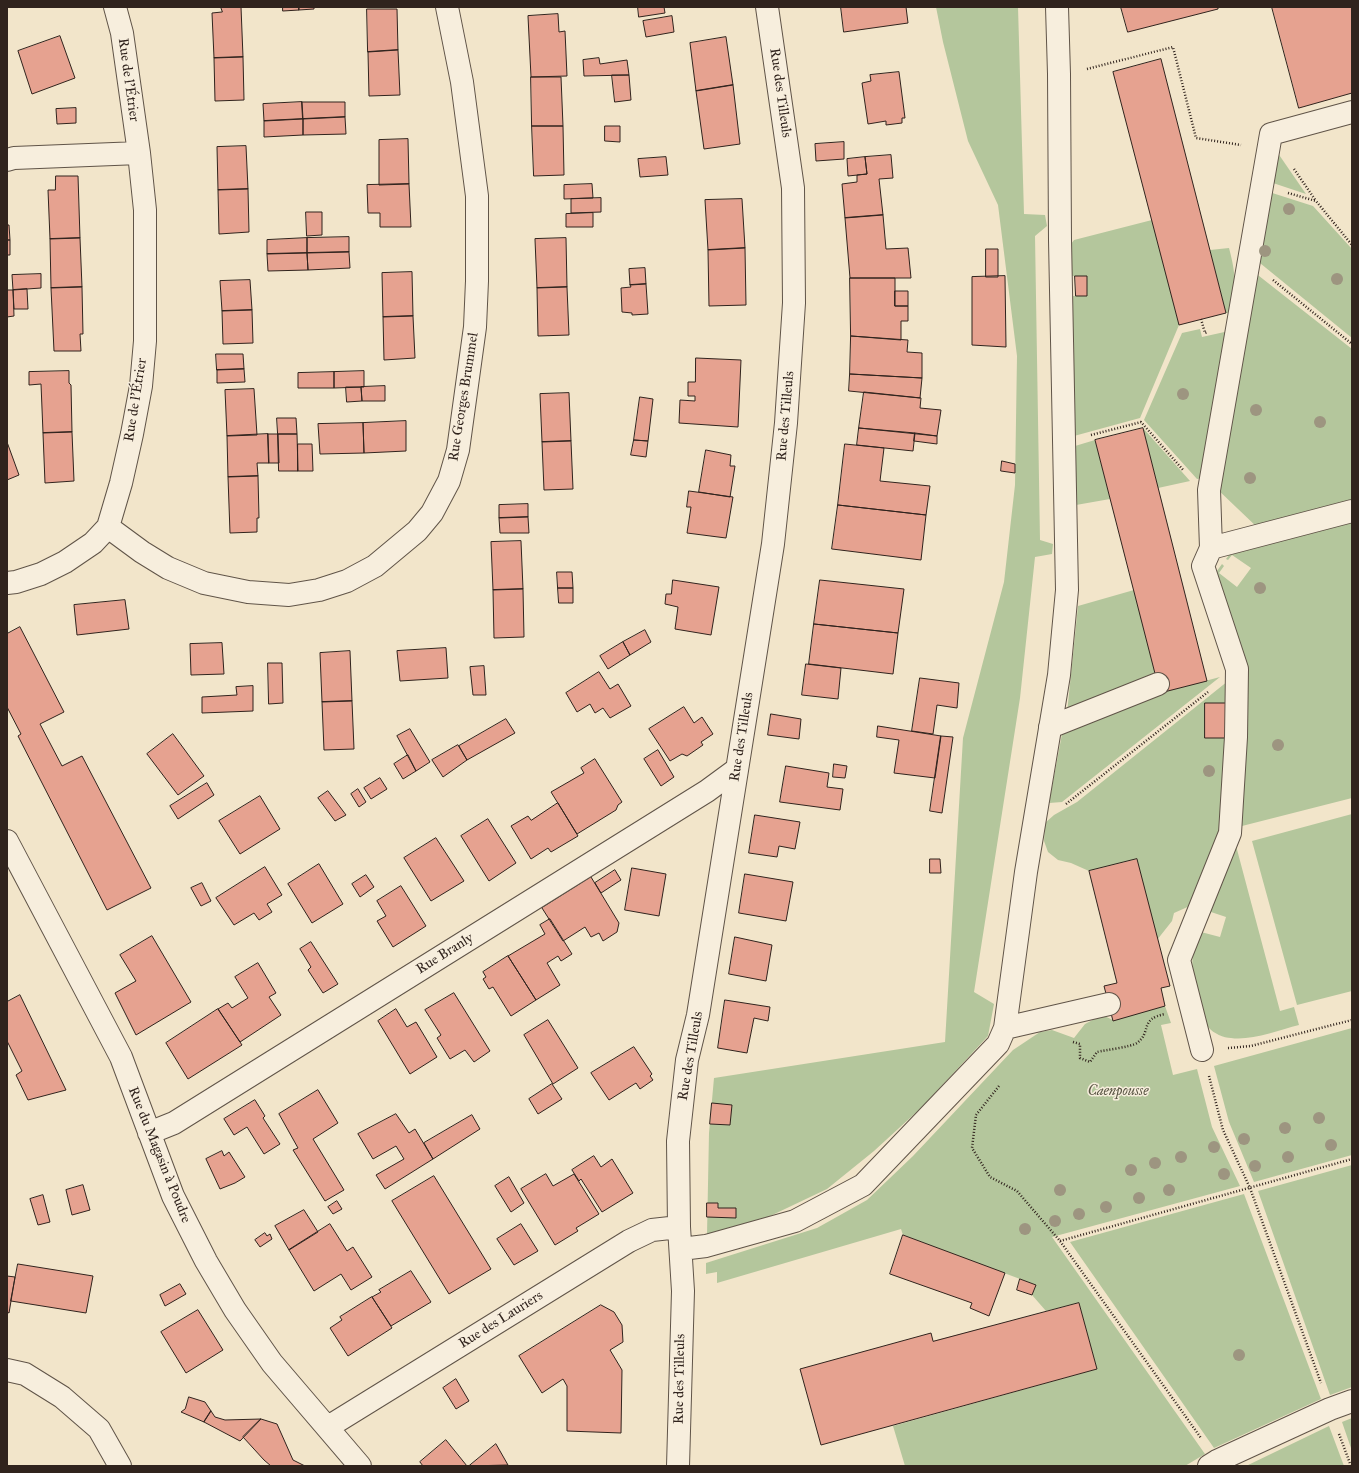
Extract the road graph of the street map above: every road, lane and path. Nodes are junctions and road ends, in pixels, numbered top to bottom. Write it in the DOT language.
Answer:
graph roads {
  1 [pos="115,7"];
  2 [pos="447,7"];
  3 [pos="767,7"];
  4 [pos="1057,7"];
  5 [pos="1059,74"];
  6 [pos="1352,112"];
  7 [pos="1268,150"];
  8 [pos="138,153"];
  9 [pos="7,160"];
  10 [pos="1262,186"];
  11 [pos="1352,245"];
  12 [pos="1249,260"];
  13 [pos="1201,319"];
  14 [pos="1203,325"];
  15 [pos="1352,344"];
  16 [pos="1064,442"];
  17 [pos="1210,490"];
  18 [pos="1352,511"];
  19 [pos="108,527"];
  20 [pos="1211,548"];
  21 [pos="7,583"];
  22 [pos="1237,669"];
  23 [pos="1158,684"];
  24 [pos="1050,727"];
  25 [pos="737,769"];
  26 [pos="1034,820"];
  27 [pos="7,841"];
  28 [pos="1109,1004"];
  29 [pos="1168,1014"];
  30 [pos="1352,1020"];
  31 [pos="1005,1028"];
  32 [pos="1080,1044"];
  33 [pos="1202,1050"];
  34 [pos="1210,1078"];
  35 [pos="1000,1085"];
  36 [pos="148,1134"];
  37 [pos="1352,1159"];
  38 [pos="1250,1188"];
  39 [pos="679,1227"];
  40 [pos="1060,1241"];
  41 [pos="681,1248"];
  42 [pos="7,1370"];
  43 [pos="1352,1401"];
  44 [pos="1330,1409"];
  45 [pos="328,1427"];
  46 [pos="1201,1439"];
  47 [pos="120,1466"];
  48 [pos="360,1466"];
  49 [pos="678,1466"];
  50 [pos="1209,1466"];
  51 [pos="1351,1466"];
  1 -- 8 [label="street, Rue de l'Étrier"];
  2 -- 19 [label="street, Rue Georges Brummel"];
  3 -- 25 [label="street, Rue des Tilleuls"];
  4 -- 5 [label="street"];
  5 -- 7 [label="path"];
  5 -- 16 [label="street"];
  6 -- 7 [label="street"];
  7 -- 10 [label="street"];
  8 -- 9 [label="street"];
  8 -- 19 [label="street, Rue de l'Étrier"];
  10 -- 11 [label="path"];
  10 -- 12 [label="street"];
  12 -- 15 [label="path"];
  12 -- 17 [label="street"];
  13 -- 14 [label="path"];
  16 -- 17 [label="path"];
  16 -- 24 [label="street"];
  17 -- 20 [label="street"];
  18 -- 20 [label="street"];
  19 -- 21 [label="street, Rue de l'Étrier"];
  20 -- 22 [label="street"];
  22 -- 26 [label="path"];
  22 -- 33 [label="street"];
  23 -- 24 [label="street"];
  24 -- 26 [label="street"];
  25 -- 36 [label="street, Rue Branly"];
  25 -- 39 [label="street, Rue des Tilleuls"];
  26 -- 31 [label="street"];
  27 -- 36 [label="street, Rue du Magasin à Poudre"];
  28 -- 31 [label="street"];
  29 -- 32 [label="path"];
  30 -- 33 [label="path"];
  31 -- 41 [label="street"];
  34 -- 38 [label="path"];
  35 -- 40 [label="path"];
  36 -- 45 [label="street, Rue du Magasin à Poudre"];
  37 -- 38 [label="path"];
  38 -- 40 [label="path"];
  38 -- 44 [label="path"];
  39 -- 41 [label="street, Rue des Tilleuls"];
  39 -- 45 [label="street, Rue des Lauriers"];
  40 -- 46 [label="path"];
  41 -- 49 [label="street, Rue des Tilleuls"];
  42 -- 47 [label="street"];
  43 -- 44 [label="street"];
  44 -- 50 [label="street"];
  44 -- 51 [label="path"];
  45 -- 48 [label="street, Rue du Magasin à Poudre"];
}
